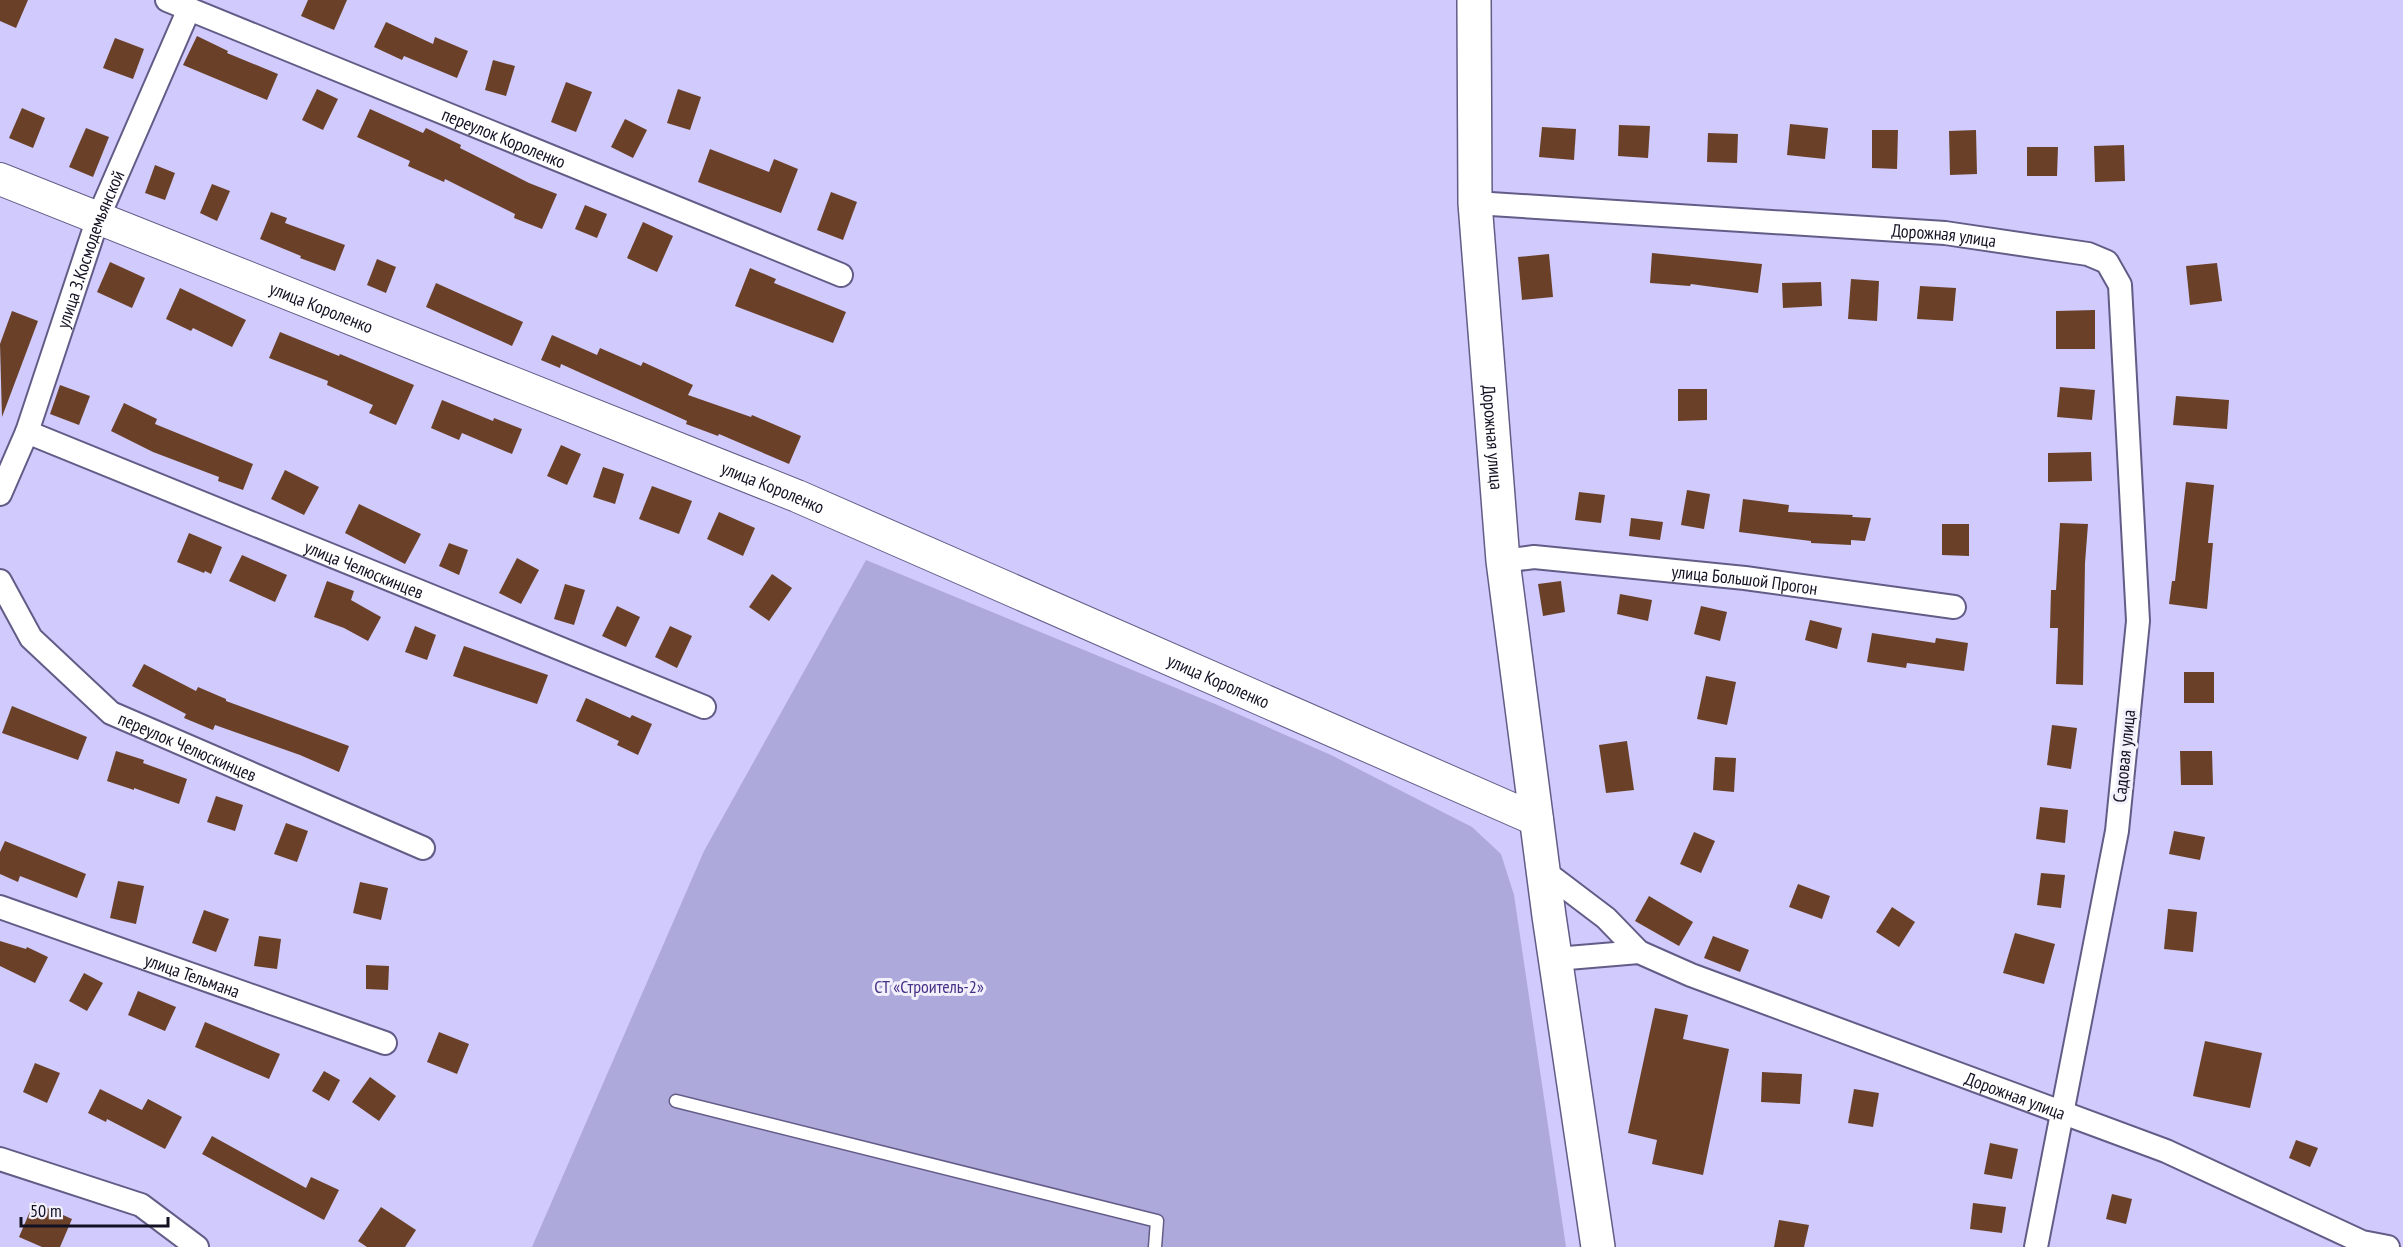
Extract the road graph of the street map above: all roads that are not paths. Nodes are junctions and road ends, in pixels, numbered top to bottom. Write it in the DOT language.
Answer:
graph roads {
  1 [pos="167,0"];
  2 [pos="1474,0"];
  3 [pos="189,9"];
  4 [pos="0,179"];
  5 [pos="1475,203"];
  6 [pos="98,218"];
  7 [pos="2107,262"];
  8 [pos="841,275"];
  9 [pos="27,432"];
  10 [pos="0,494"];
  11 [pos="1518,559"];
  12 [pos="0,581"];
  13 [pos="1954,607"];
  14 [pos="704,707"];
  15 [pos="1537,820"];
  16 [pos="423,848"];
  17 [pos="1544,871"];
  18 [pos="0,907"];
  19 [pos="1639,952"];
  20 [pos="1556,959"];
  21 [pos="385,1043"];
  22 [pos="676,1101"];
  23 [pos="2063,1115"];
  24 [pos="0,1158"];
  25 [pos="196,1247"];
  26 [pos="1155,1247"];
  27 [pos="1598,1247"];
  28 [pos="2036,1247"];
  29 [pos="2388,1247"];
  1 -- 3 [label="street, переулок Короленко"];
  2 -- 5 [label="main road, Дорожная улица"];
  3 -- 6 [label="street, улица З.Космодемьянской"];
  3 -- 8 [label="street, переулок Короленко"];
  4 -- 6 [label="street, улица Короленко"];
  5 -- 7 [label="street, Дорожная улица"];
  5 -- 11 [label="main road, Дорожная улица"];
  6 -- 9 [label="street, улица З.Космодемьянской"];
  6 -- 15 [label="street, улица Короленко"];
  7 -- 23 [label="street, Садовая улица"];
  9 -- 10 [label="street, улица З.Космодемьянской"];
  9 -- 14 [label="street, улица Челюскинцев"];
  11 -- 13 [label="street, улица Большой Прогон"];
  11 -- 15 [label="main road, Дорожная улица"];
  12 -- 16 [label="street, переулок Челюскинцев"];
  15 -- 17 [label="main road, Дорожная улица"];
  17 -- 19 [label="street, Дорожная улица"];
  17 -- 20 [label="main road, Дорожная улица"];
  18 -- 21 [label="street, улица Тельмана"];
  19 -- 20 [label="street, Дорожная улица"];
  19 -- 23 [label="street, Дорожная улица"];
  20 -- 27 [label="main road, Дорожная улица"];
  22 -- 26 [label="lane"];
  23 -- 28 [label="street, Садовая улица"];
  23 -- 29 [label="street, Дорожная улица"];
  24 -- 25 [label="street"];
}
